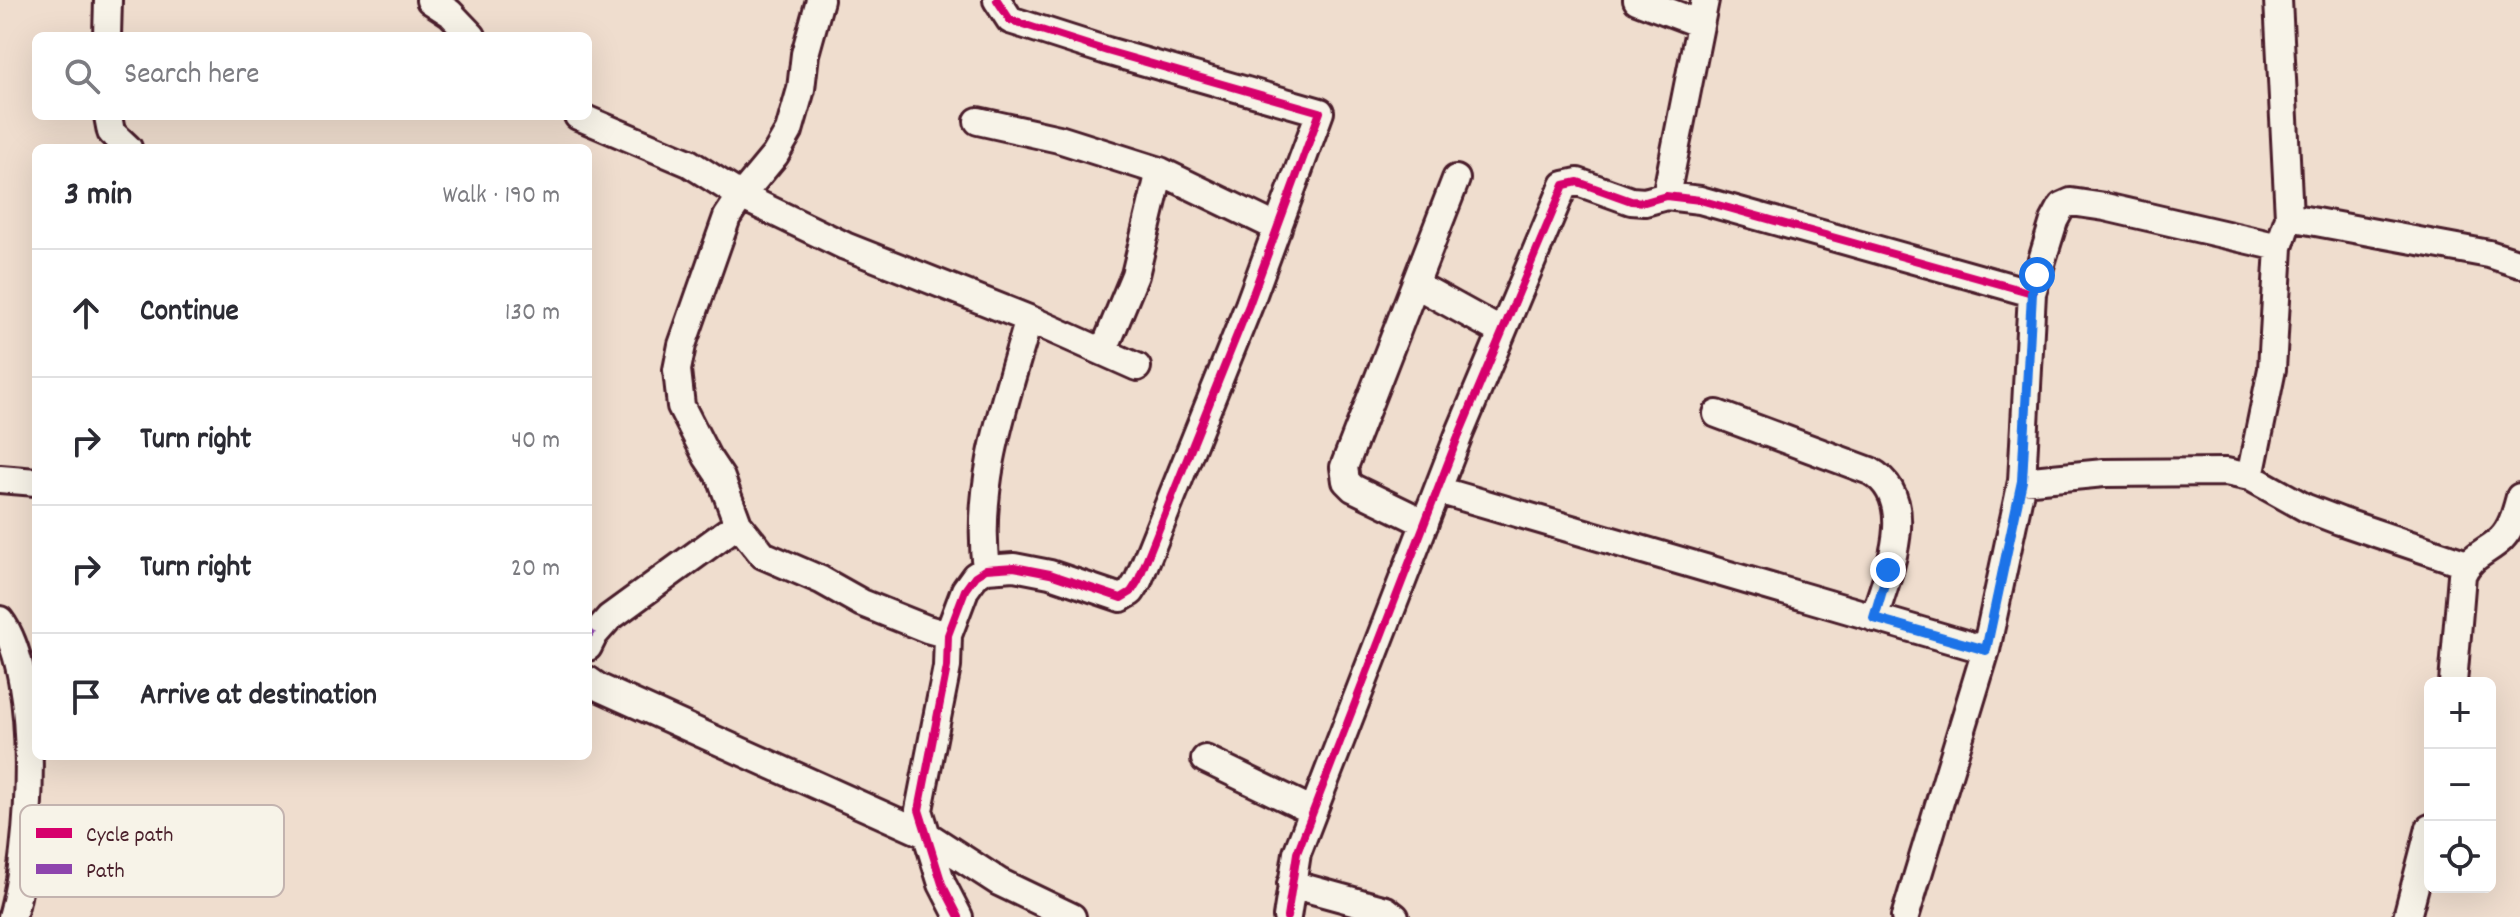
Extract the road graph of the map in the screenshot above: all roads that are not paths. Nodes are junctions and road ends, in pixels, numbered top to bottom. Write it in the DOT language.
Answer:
graph roads {
  1 [pos="108,0"];
  2 [pos="430,0"];
  3 [pos="820,0"];
  4 [pos="997,0"];
  5 [pos="1637,0"];
  6 [pos="2278,0"];
  7 [pos="1701,12"];
  8 [pos="107,32"];
  9 [pos="468,32"];
  10 [pos="109,120"];
  11 [pos="587,120"];
  12 [pos="978,121"];
  13 [pos="124,144"];
  14 [pos="1160,171"];
  15 [pos="1456,179"];
  16 [pos="741,196"];
  17 [pos="1666,196"];
  18 [pos="2289,217"];
  19 [pos="1278,228"];
  20 [pos="2279,247"];
  21 [pos="2520,264"];
  22 [pos="1415,284"];
  23 [pos="2032,293"];
  24 [pos="1029,319"];
  25 [pos="1502,332"];
  26 [pos="1103,352"];
  27 [pos="1137,367"];
  28 [pos="1717,414"];
  29 [pos="2250,477"];
  30 [pos="0,479"];
  31 [pos="2022,481"];
  32 [pos="32,482"];
  33 [pos="1438,490"];
  34 [pos="2520,497"];
  35 [pos="1425,523"];
  36 [pos="738,524"];
  37 [pos="2467,564"];
  38 [pos="986,569"];
  39 [pos="1874,618"];
  40 [pos="0,620"];
  41 [pos="948,635"];
  42 [pos="592,639"];
  43 [pos="1986,650"];
  44 [pos="2454,677"];
  45 [pos="592,683"];
  46 [pos="1205,759"];
  47 [pos="30,805"];
  48 [pos="1313,811"];
  49 [pos="925,834"];
  50 [pos="2424,851"];
  51 [pos="1291,884"];
  52 [pos="20,891"];
  53 [pos="12,917"];
  54 [pos="959,917"];
  55 [pos="1072,917"];
  56 [pos="1287,917"];
  57 [pos="1395,917"];
  58 [pos="1905,917"];
  59 [pos="2407,917"];
  1 -- 8 [label="street"];
  2 -- 9 [label="street"];
  3 -- 16 [label="street"];
  4 -- 19 [label="street"];
  5 -- 7 [label="street"];
  6 -- 18 [label="street"];
  7 -- 17 [label="street"];
  10 -- 13 [label="street"];
  11 -- 16 [label="street"];
  12 -- 14 [label="street"];
  14 -- 19 [label="street"];
  14 -- 26 [label="street"];
  15 -- 22 [label="street"];
  16 -- 24 [label="street"];
  16 -- 36 [label="street"];
  17 -- 23 [label="street"];
  17 -- 25 [label="street"];
  18 -- 20 [label="street"];
  18 -- 21 [label="street"];
  19 -- 38 [label="street"];
  20 -- 23 [label="street"];
  20 -- 29 [label="street"];
  22 -- 25 [label="street"];
  22 -- 35 [label="street"];
  23 -- 31 [label="street"];
  24 -- 26 [label="street"];
  24 -- 38 [label="street"];
  25 -- 33 [label="street"];
  26 -- 27 [label="street"];
  28 -- 39 [label="street"];
  29 -- 31 [label="street"];
  29 -- 37 [label="street"];
  30 -- 32 [label="street"];
  31 -- 43 [label="street"];
  33 -- 35 [label="street"];
  33 -- 39 [label="street"];
  34 -- 37 [label="street"];
  35 -- 48 [label="street"];
  36 -- 41 [label="street"];
  36 -- 42 [label="street"];
  37 -- 44 [label="street"];
  38 -- 41 [label="street"];
  39 -- 43 [label="street"];
  40 -- 47 [label="street"];
  41 -- 49 [label="street"];
  43 -- 58 [label="street"];
  45 -- 49 [label="street"];
  46 -- 48 [label="street"];
  48 -- 51 [label="street"];
  49 -- 54 [label="street"];
  49 -- 55 [label="street"];
  50 -- 59 [label="street"];
  51 -- 56 [label="street"];
  51 -- 57 [label="street"];
  52 -- 53 [label="street"];
}
